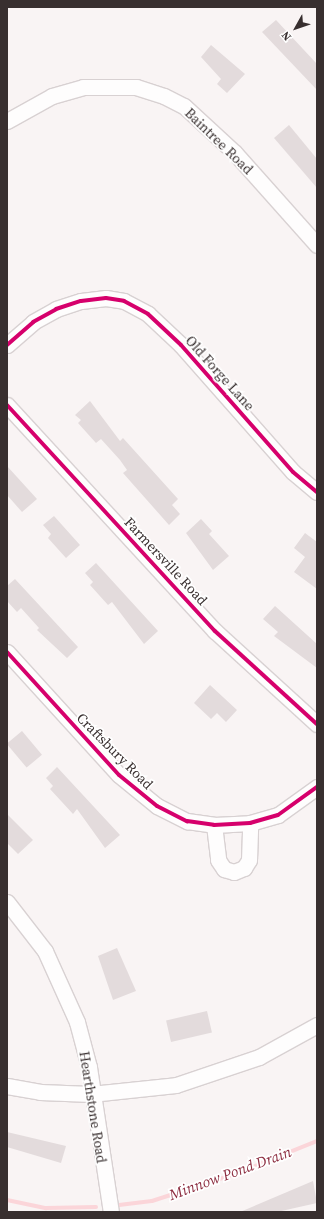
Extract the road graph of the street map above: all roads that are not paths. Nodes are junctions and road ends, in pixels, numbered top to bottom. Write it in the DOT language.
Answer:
graph roads {
  1 [pos="7,121"];
  2 [pos="317,245"];
  3 [pos="7,345"];
  4 [pos="7,404"];
  5 [pos="317,492"];
  6 [pos="7,652"];
  7 [pos="317,724"];
  8 [pos="317,787"];
  9 [pos="250,823"];
  10 [pos="214,825"];
  11 [pos="7,902"];
  12 [pos="317,1025"];
  13 [pos="7,1086"];
  14 [pos="91,1094"];
  15 [pos="111,1212"];
  1 -- 2 [label="street, Baintree Road"];
  3 -- 5 [label="street, Old Forge Lane"];
  4 -- 7 [label="street, Farmersville Road"];
  6 -- 10 [label="street, Craftsbury Road"];
  8 -- 9 [label="street, Craftsbury Road"];
  9 -- 10 [label="street, Craftsbury Road"];
  9 -- 10 [label="street"];
  11 -- 14 [label="street, Hearthstone Road"];
  12 -- 14 [label="street"];
  13 -- 14 [label="street"];
  14 -- 15 [label="street, Hearthstone Road"];
}
